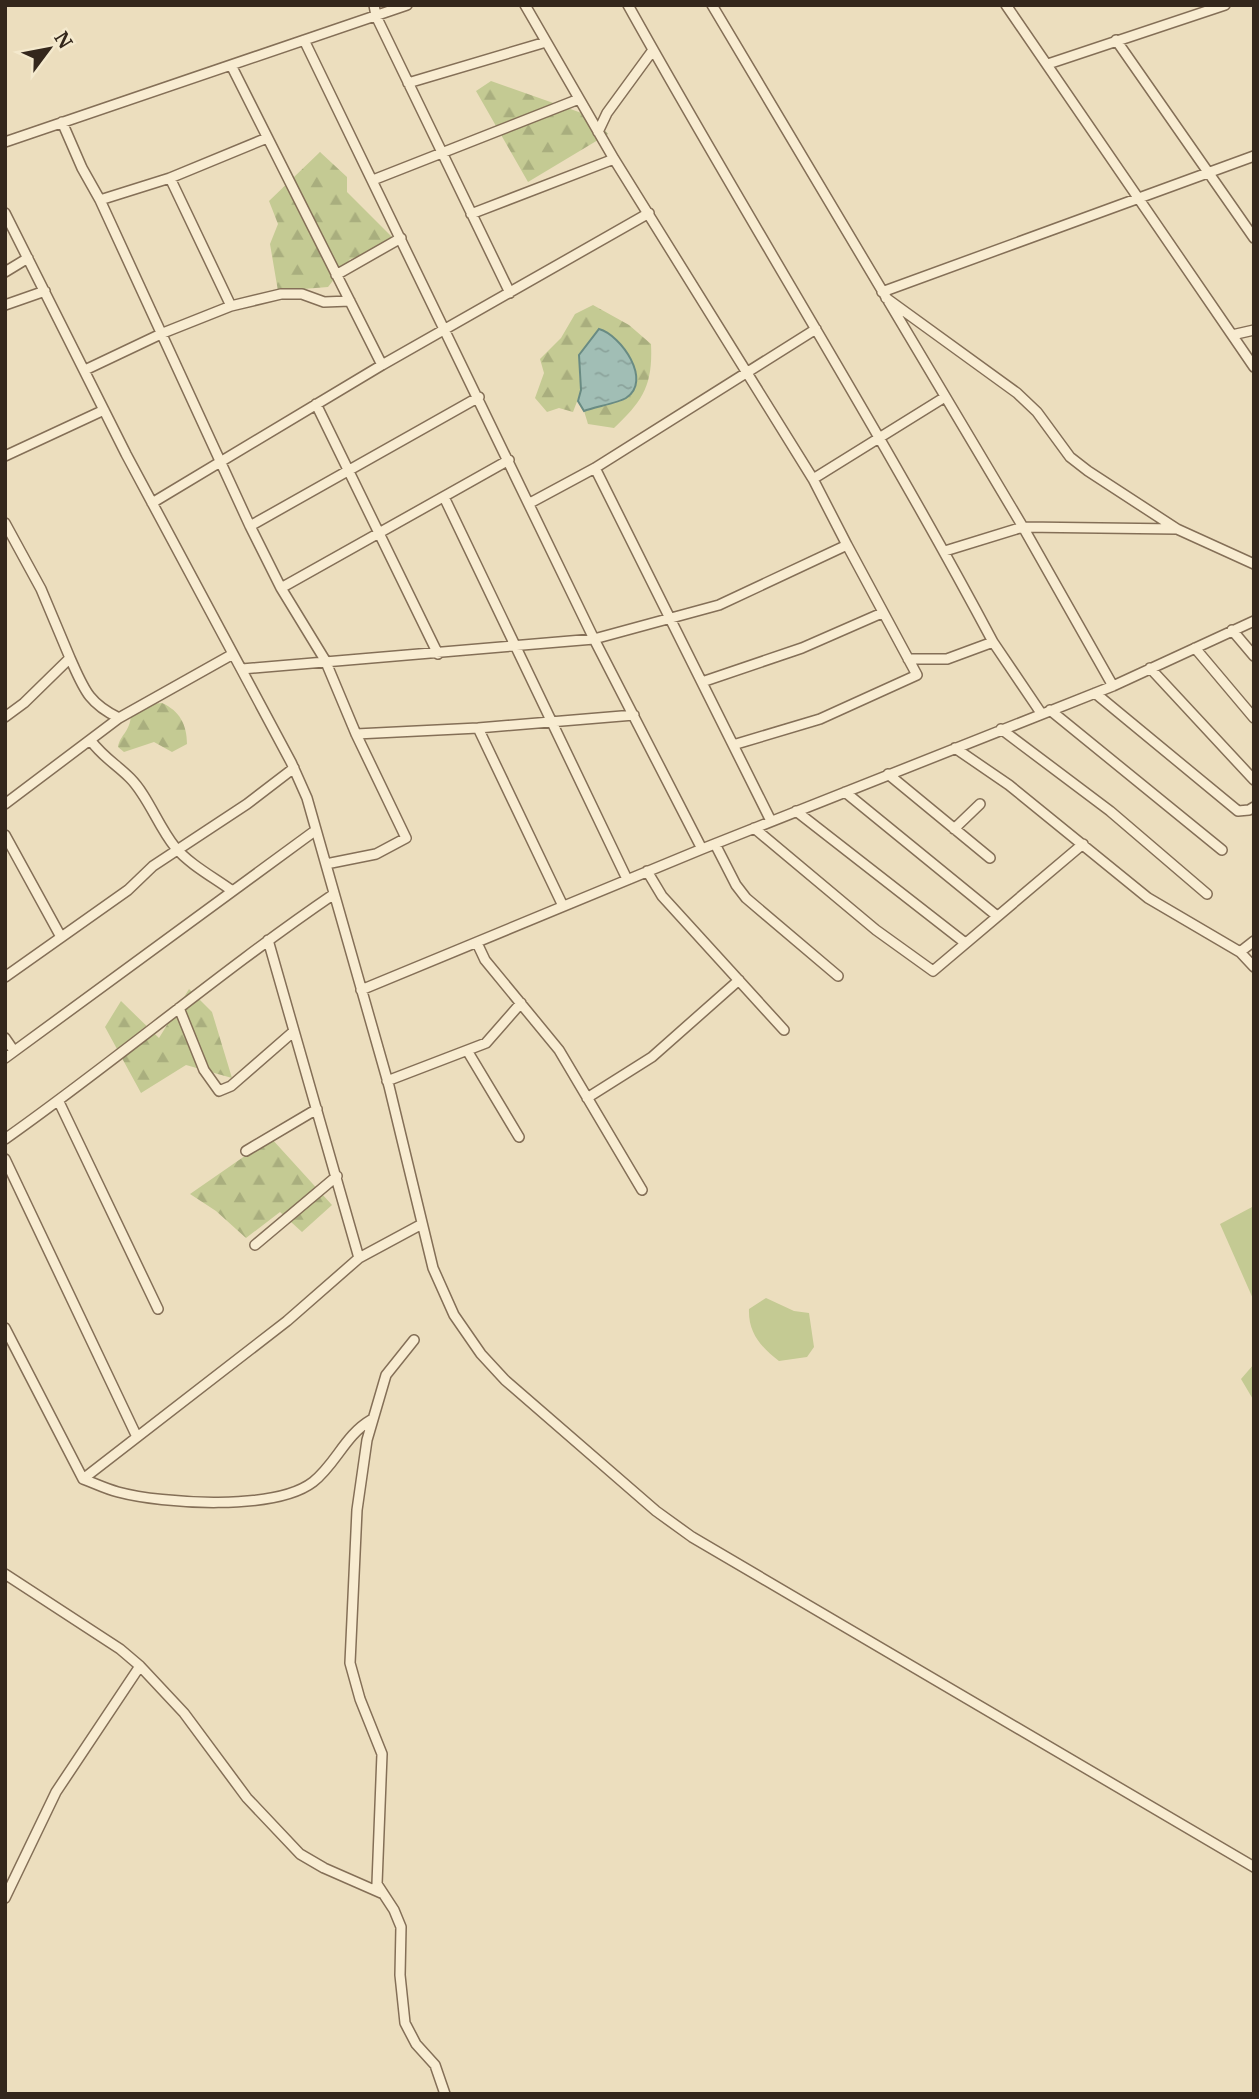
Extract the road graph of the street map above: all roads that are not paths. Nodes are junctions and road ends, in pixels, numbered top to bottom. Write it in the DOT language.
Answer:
graph roads {
  1 [pos="374,5"];
  2 [pos="407,5"];
  3 [pos="525,5"];
  4 [pos="628,5"];
  5 [pos="712,5"];
  6 [pos="1006,5"];
  7 [pos="1225,5"];
  8 [pos="376,16"];
  9 [pos="304,40"];
  10 [pos="1116,40"];
  11 [pos="546,42"];
  12 [pos="653,50"];
  13 [pos="1048,64"];
  14 [pos="230,65"];
  15 [pos="408,83"];
  16 [pos="579,99"];
  17 [pos="62,122"];
  18 [pos="598,132"];
  19 [pos="267,138"];
  20 [pos="5,142"];
  21 [pos="441,153"];
  22 [pos="1254,156"];
  23 [pos="614,159"];
  24 [pos="1209,173"];
  25 [pos="170,178"];
  26 [pos="373,180"];
  27 [pos="100,200"];
  28 [pos="1138,200"];
  29 [pos="5,213"];
  30 [pos="649,213"];
  31 [pos="471,214"];
  32 [pos="1254,238"];
  33 [pos="401,239"];
  34 [pos="28,258"];
  35 [pos="5,272"];
  36 [pos="336,275"];
  37 [pos="45,291"];
  38 [pos="510,293"];
  39 [pos="883,294"];
  40 [pos="350,301"];
  41 [pos="5,305"];
  42 [pos="232,306"];
  43 [pos="445,329"];
  44 [pos="816,329"];
  45 [pos="1254,330"];
  46 [pos="163,332"];
  47 [pos="1232,335"];
  48 [pos="382,365"];
  49 [pos="1254,367"];
  50 [pos="85,370"];
  51 [pos="745,374"];
  52 [pos="479,397"];
  53 [pos="945,397"];
  54 [pos="316,404"];
  55 [pos="104,410"];
  56 [pos="882,439"];
  57 [pos="5,456"];
  58 [pos="509,460"];
  59 [pos="219,462"];
  60 [pos="595,468"];
  61 [pos="350,471"];
  62 [pos="813,479"];
  63 [pos="444,497"];
  64 [pos="152,503"];
  65 [pos="530,503"];
  66 [pos="5,523"];
  67 [pos="250,526"];
  68 [pos="1023,527"];
  69 [pos="1177,529"];
  70 [pos="380,533"];
  71 [pos="847,545"];
  72 [pos="945,551"];
  73 [pos="1254,564"];
  74 [pos="281,588"];
  75 [pos="882,613"];
  76 [pos="671,619"];
  77 [pos="1254,621"];
  78 [pos="1232,630"];
  79 [pos="594,639"];
  80 [pos="993,642"];
  81 [pos="515,647"];
  82 [pos="1195,648"];
  83 [pos="438,653"];
  84 [pos="233,654"];
  85 [pos="1254,656"];
  86 [pos="70,658"];
  87 [pos="908,659"];
  88 [pos="325,660"];
  89 [pos="1150,668"];
  90 [pos="242,669"];
  91 [pos="702,682"];
  92 [pos="1113,686"];
  93 [pos="1095,693"];
  94 [pos="1046,712"];
  95 [pos="634,715"];
  96 [pos="5,716"];
  97 [pos="1254,718"];
  98 [pos="120,719"];
  99 [pos="552,722"];
  100 [pos="478,728"];
  101 [pos="1001,729"];
  102 [pos="356,733"];
  103 [pos="90,741"];
  104 [pos="733,745"];
  105 [pos="955,748"];
  106 [pos="294,768"];
  107 [pos="888,774"];
  108 [pos="1254,780"];
  109 [pos="845,792"];
  110 [pos="5,804"];
  111 [pos="980,804"];
  112 [pos="1254,807"];
  113 [pos="796,811"];
  114 [pos="771,821"];
  115 [pos="754,828"];
  116 [pos="954,829"];
  117 [pos="316,830"];
  118 [pos="5,835"];
  119 [pos="715,844"];
  120 [pos="1083,844"];
  121 [pos="177,849"];
  122 [pos="702,849"];
  123 [pos="1223,849"];
  124 [pos="990,858"];
  125 [pos="326,864"];
  126 [pos="647,871"];
  127 [pos="627,879"];
  128 [pos="231,890"];
  129 [pos="334,894"];
  130 [pos="1207,894"];
  131 [pos="563,906"];
  132 [pos="997,916"];
  133 [pos="61,937"];
  134 [pos="268,940"];
  135 [pos="1254,941"];
  136 [pos="964,942"];
  137 [pos="477,943"];
  138 [pos="1240,953"];
  139 [pos="1254,967"];
  140 [pos="5,976"];
  141 [pos="838,976"];
  142 [pos="739,980"];
  143 [pos="361,990"];
  144 [pos="521,1003"];
  145 [pos="179,1008"];
  146 [pos="784,1030"];
  147 [pos="293,1032"];
  148 [pos="5,1038"];
  149 [pos="14,1051"];
  150 [pos="468,1052"];
  151 [pos="5,1058"];
  152 [pos="387,1081"];
  153 [pos="587,1098"];
  154 [pos="59,1102"];
  155 [pos="317,1109"];
  156 [pos="519,1137"];
  157 [pos="5,1139"];
  158 [pos="246,1151"];
  159 [pos="5,1159"];
  160 [pos="337,1176"];
  161 [pos="642,1190"];
  162 [pos="422,1224"];
  163 [pos="255,1245"];
  164 [pos="359,1258"];
  165 [pos="159,1309"];
  166 [pos="5,1328"];
  167 [pos="414,1340"];
  168 [pos="371,1420"];
  169 [pos="137,1437"];
  170 [pos="83,1479"];
  171 [pos="5,1574"];
  172 [pos="139,1666"];
  173 [pos="1254,1867"];
  174 [pos="381,1894"];
  175 [pos="5,1898"];
  176 [pos="444,2094"];
  1 -- 8 [label="street"];
  2 -- 8 [label="street"];
  3 -- 11 [label="street"];
  4 -- 12 [label="street"];
  5 -- 39 [label="street"];
  6 -- 13 [label="street"];
  7 -- 10 [label="street"];
  8 -- 9 [label="street"];
  8 -- 15 [label="street"];
  9 -- 14 [label="street"];
  9 -- 26 [label="street"];
  10 -- 13 [label="street"];
  10 -- 24 [label="street"];
  11 -- 15 [label="street"];
  11 -- 16 [label="street"];
  12 -- 18 [label="street"];
  12 -- 44 [label="street"];
  13 -- 28 [label="street"];
  14 -- 17 [label="street"];
  14 -- 19 [label="street"];
  15 -- 21 [label="street"];
  16 -- 18 [label="street"];
  16 -- 21 [label="street"];
  17 -- 20 [label="street"];
  17 -- 27 [label="street"];
  18 -- 23 [label="street"];
  19 -- 25 [label="street"];
  19 -- 36 [label="street"];
  21 -- 26 [label="street"];
  21 -- 31 [label="street"];
  22 -- 24 [label="street"];
  23 -- 30 [label="street"];
  23 -- 31 [label="street"];
  24 -- 28 [label="street"];
  24 -- 32 [label="street"];
  25 -- 27 [label="street"];
  25 -- 42 [label="street"];
  26 -- 33 [label="street"];
  27 -- 46 [label="street"];
  28 -- 39 [label="street"];
  28 -- 47 [label="street"];
  29 -- 34 [label="street"];
  30 -- 38 [label="street"];
  30 -- 51 [label="street"];
  31 -- 38 [label="street"];
  33 -- 36 [label="street"];
  33 -- 43 [label="street"];
  34 -- 35 [label="street"];
  34 -- 37 [label="street"];
  36 -- 40 [label="street"];
  37 -- 41 [label="street"];
  37 -- 50 [label="street"];
  38 -- 43 [label="street"];
  39 -- 53 [label="street"];
  39 -- 69 [label="street"];
  40 -- 42 [label="street"];
  40 -- 48 [label="street"];
  42 -- 46 [label="street"];
  43 -- 48 [label="street"];
  43 -- 52 [label="street"];
  44 -- 51 [label="street"];
  44 -- 56 [label="street"];
  45 -- 47 [label="street"];
  46 -- 50 [label="street"];
  46 -- 59 [label="street"];
  47 -- 49 [label="street"];
  48 -- 54 [label="street"];
  50 -- 55 [label="street"];
  51 -- 60 [label="street"];
  51 -- 62 [label="street"];
  52 -- 58 [label="street"];
  52 -- 61 [label="street"];
  53 -- 56 [label="street"];
  53 -- 68 [label="street"];
  54 -- 59 [label="street"];
  54 -- 61 [label="street"];
  55 -- 57 [label="street"];
  55 -- 64 [label="street"];
  56 -- 62 [label="street"];
  56 -- 72 [label="street"];
  58 -- 63 [label="street"];
  58 -- 65 [label="street"];
  59 -- 64 [label="street"];
  59 -- 67 [label="street"];
  60 -- 65 [label="street"];
  60 -- 76 [label="street"];
  61 -- 67 [label="street"];
  61 -- 70 [label="street"];
  62 -- 71 [label="street"];
  63 -- 70 [label="street"];
  63 -- 81 [label="street"];
  64 -- 84 [label="street"];
  65 -- 79 [label="street"];
  66 -- 86 [label="street"];
  67 -- 74 [label="street"];
  68 -- 69 [label="street"];
  68 -- 72 [label="street"];
  68 -- 92 [label="street"];
  69 -- 73 [label="street"];
  70 -- 74 [label="street"];
  70 -- 83 [label="street"];
  71 -- 75 [label="street"];
  71 -- 76 [label="street"];
  72 -- 80 [label="street"];
  74 -- 88 [label="street"];
  75 -- 87 [label="street"];
  75 -- 91 [label="street"];
  76 -- 79 [label="street"];
  76 -- 91 [label="street"];
  77 -- 78 [label="street"];
  78 -- 82 [label="street"];
  78 -- 85 [label="street"];
  79 -- 81 [label="street"];
  79 -- 95 [label="street"];
  80 -- 87 [label="street"];
  80 -- 94 [label="street"];
  81 -- 83 [label="street"];
  81 -- 99 [label="street"];
  82 -- 89 [label="street"];
  82 -- 97 [label="street"];
  83 -- 88 [label="street"];
  84 -- 90 [label="street"];
  84 -- 98 [label="street"];
  86 -- 96 [label="street"];
  86 -- 98 [label="street"];
  87 -- 104 [label="street"];
  88 -- 90 [label="street"];
  88 -- 102 [label="street"];
  89 -- 92 [label="street"];
  89 -- 108 [label="street"];
  90 -- 106 [label="street"];
  91 -- 104 [label="street"];
  92 -- 93 [label="street"];
  93 -- 94 [label="street"];
  93 -- 112 [label="street"];
  94 -- 101 [label="street"];
  94 -- 123 [label="street"];
  95 -- 99 [label="street"];
  95 -- 122 [label="street"];
  98 -- 103 [label="street"];
  99 -- 100 [label="street"];
  99 -- 127 [label="street"];
  100 -- 102 [label="street"];
  100 -- 131 [label="street"];
  101 -- 105 [label="street"];
  101 -- 130 [label="street"];
  102 -- 125 [label="street"];
  103 -- 110 [label="street"];
  103 -- 121 [label="street"];
  104 -- 114 [label="street"];
  105 -- 107 [label="street"];
  105 -- 120 [label="street"];
  106 -- 117 [label="street"];
  106 -- 121 [label="street"];
  107 -- 109 [label="street"];
  107 -- 116 [label="street"];
  109 -- 113 [label="street"];
  109 -- 132 [label="street"];
  111 -- 116 [label="street"];
  113 -- 114 [label="street"];
  113 -- 136 [label="street"];
  114 -- 115 [label="street"];
  115 -- 119 [label="street"];
  115 -- 136 [label="street"];
  116 -- 124 [label="street"];
  117 -- 125 [label="street"];
  117 -- 128 [label="street"];
  118 -- 133 [label="street"];
  119 -- 122 [label="street"];
  119 -- 141 [label="street"];
  120 -- 132 [label="street"];
  120 -- 138 [label="street"];
  121 -- 128 [label="street"];
  121 -- 133 [label="street"];
  122 -- 126 [label="street"];
  125 -- 129 [label="street"];
  126 -- 127 [label="street"];
  126 -- 142 [label="street"];
  127 -- 131 [label="street"];
  128 -- 149 [label="street"];
  129 -- 134 [label="street"];
  129 -- 143 [label="street"];
  131 -- 137 [label="street"];
  132 -- 136 [label="street"];
  133 -- 140 [label="street"];
  134 -- 145 [label="street"];
  134 -- 147 [label="street"];
  135 -- 138 [label="street"];
  137 -- 143 [label="street"];
  137 -- 144 [label="street"];
  138 -- 139 [label="street"];
  142 -- 146 [label="street"];
  142 -- 153 [label="street"];
  143 -- 152 [label="street"];
  144 -- 150 [label="street"];
  144 -- 153 [label="street"];
  145 -- 147 [label="street"];
  145 -- 154 [label="street"];
  147 -- 155 [label="street"];
  148 -- 149 [label="street"];
  149 -- 151 [label="street"];
  150 -- 152 [label="street"];
  150 -- 156 [label="street"];
  152 -- 162 [label="street"];
  153 -- 161 [label="street"];
  154 -- 157 [label="street"];
  154 -- 165 [label="street"];
  155 -- 158 [label="street"];
  155 -- 160 [label="street"];
  159 -- 169 [label="street"];
  160 -- 163 [label="street"];
  160 -- 164 [label="street"];
  162 -- 164 [label="street"];
  162 -- 173 [label="street"];
  164 -- 169 [label="street"];
  166 -- 170 [label="street"];
  167 -- 168 [label="street"];
  168 -- 170 [label="street"];
  168 -- 174 [label="street"];
  169 -- 170 [label="street"];
  171 -- 172 [label="street"];
  172 -- 174 [label="street"];
  172 -- 175 [label="street"];
  174 -- 176 [label="street"];
}
